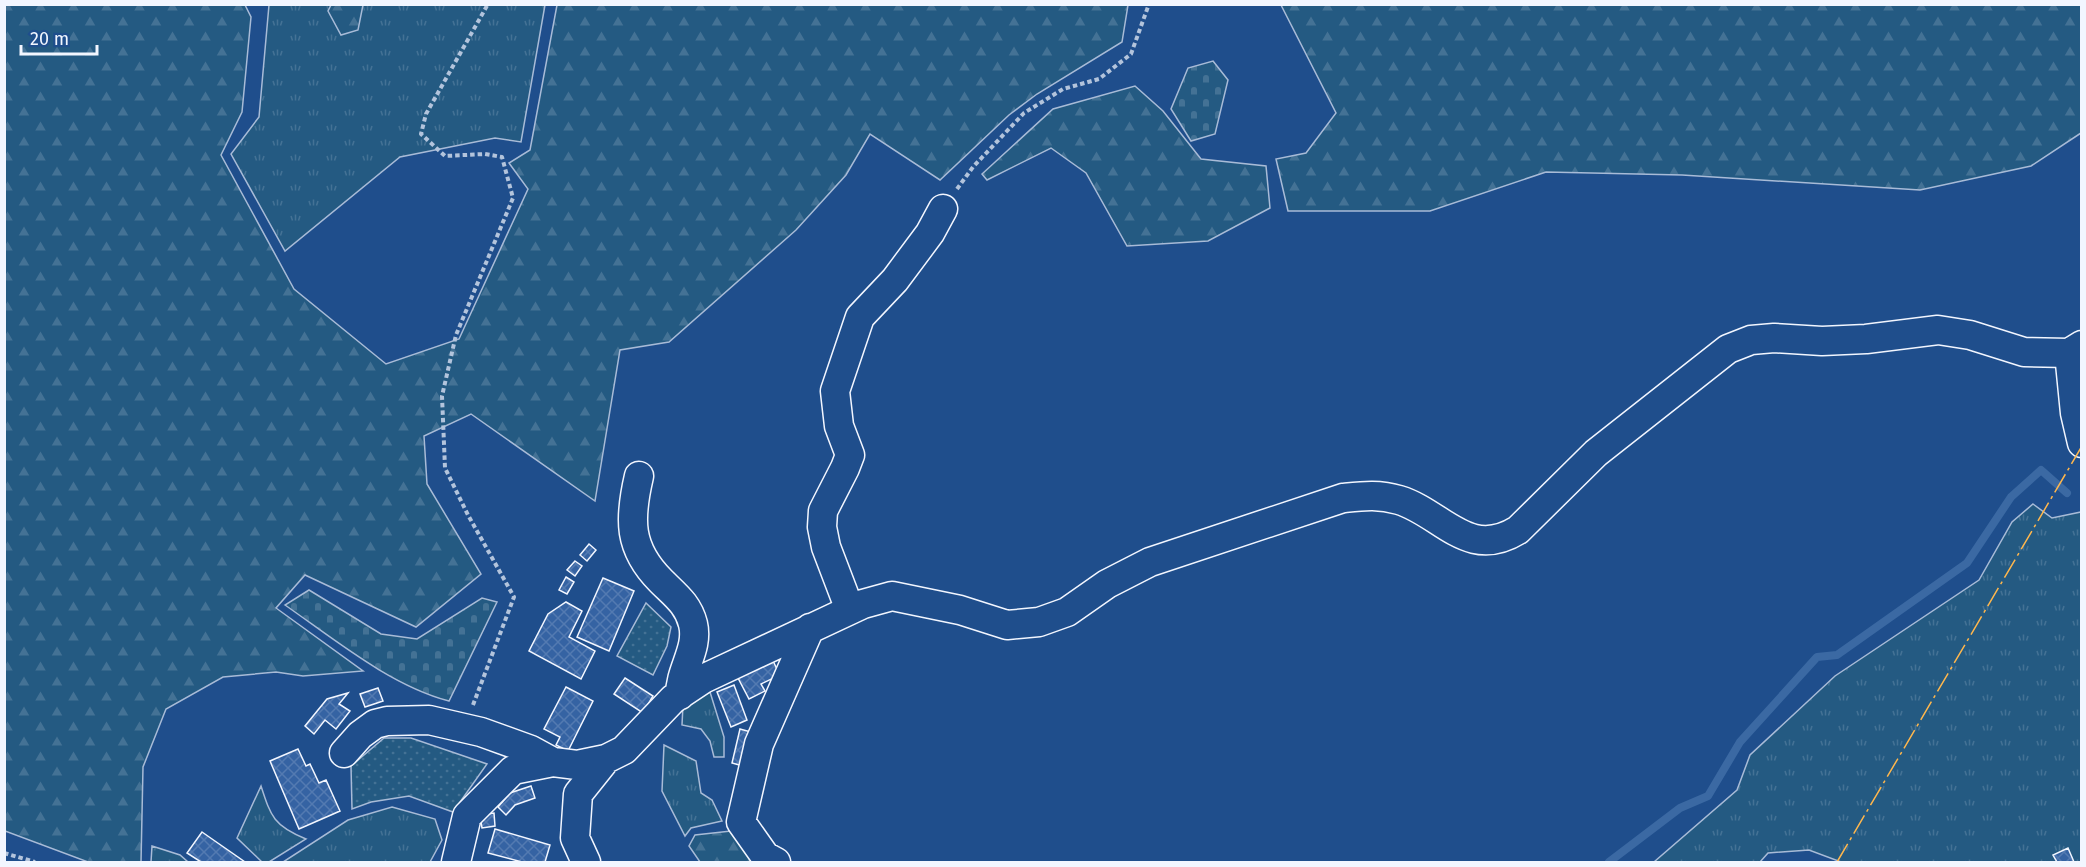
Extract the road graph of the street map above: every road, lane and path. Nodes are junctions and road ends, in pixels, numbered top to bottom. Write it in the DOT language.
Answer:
graph roads {
  1 [pos="488,4"];
  2 [pos="1149,4"];
  3 [pos="943,209"];
  4 [pos="2075,349"];
  5 [pos="2082,443"];
  6 [pos="639,476"];
  7 [pos="850,610"];
  8 [pos="810,628"];
  9 [pos="680,694"];
  10 [pos="465,728"];
  11 [pos="344,753"];
  12 [pos="606,759"];
  13 [pos="552,762"];
  14 [pos="4,853"];
  15 [pos="35,862"];
  16 [pos="456,862"];
  17 [pos="586,862"];
  18 [pos="776,862"];
  1 -- 10 [label="path"];
  2 -- 3 [label="path"];
  3 -- 7 [label="street"];
  4 -- 5 [label="street"];
  4 -- 7 [label="street"];
  6 -- 9 [label="street"];
  7 -- 8 [label="street"];
  8 -- 9 [label="street"];
  8 -- 18 [label="street"];
  9 -- 12 [label="street"];
  10 -- 11 [label="street"];
  10 -- 13 [label="street"];
  12 -- 13 [label="street"];
  12 -- 17 [label="street"];
  13 -- 16 [label="street"];
  14 -- 15 [label="path"];
}
